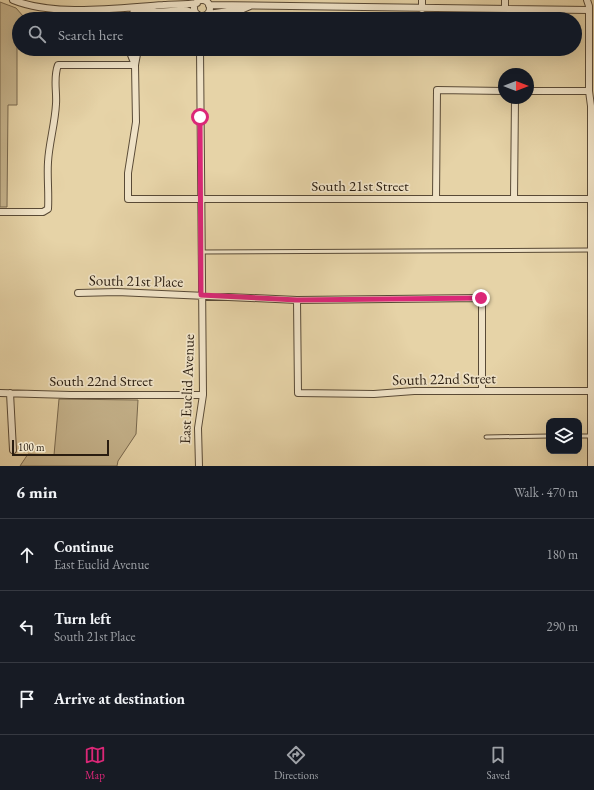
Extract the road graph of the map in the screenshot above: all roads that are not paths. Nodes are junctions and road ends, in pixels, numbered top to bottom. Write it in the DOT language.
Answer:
graph roads {
  1 [pos="13,0"];
  2 [pos="422,0"];
  3 [pos="506,0"];
  4 [pos="202,2"];
  5 [pos="339,3"];
  6 [pos="590,4"];
  7 [pos="250,6"];
  8 [pos="135,8"];
  9 [pos="422,9"];
  10 [pos="505,9"];
  11 [pos="134,12"];
  12 [pos="136,12"];
  13 [pos="156,12"];
  14 [pos="156,12"];
  15 [pos="191,12"];
  16 [pos="199,12"];
  17 [pos="225,12"];
  18 [pos="131,56"];
  19 [pos="137,56"];
  20 [pos="200,56"];
  21 [pos="135,65"];
  22 [pos="498,91"];
  23 [pos="534,91"];
  24 [pos="589,91"];
  25 [pos="515,104"];
  26 [pos="514,198"];
  27 [pos="200,199"];
  28 [pos="436,199"];
  29 [pos="592,199"];
  30 [pos="0,212"];
  31 [pos="591,250"];
  32 [pos="201,252"];
  33 [pos="78,293"];
  34 [pos="201,295"];
  35 [pos="297,300"];
  36 [pos="482,390"];
  37 [pos="591,391"];
  38 [pos="0,393"];
  39 [pos="10,393"];
  40 [pos="203,395"];
  41 [pos="486,436"];
  42 [pos="546,436"];
  43 [pos="582,436"];
  44 [pos="591,436"];
  45 [pos="12,450"];
  46 [pos="199,466"];
  47 [pos="591,466"];
  1 -- 8 [label="street"];
  2 -- 9 [label="street"];
  3 -- 10 [label="street"];
  4 -- 7 [label="street"];
  4 -- 8 [label="street"];
  4 -- 16 [label="street"];
  5 -- 7 [label="street"];
  5 -- 9 [label="street"];
  6 -- 10 [label="street"];
  6 -- 24 [label="street"];
  7 -- 17 [label="street"];
  8 -- 11 [label="street"];
  8 -- 12 [label="street"];
  8 -- 13 [label="street"];
  9 -- 10 [label="street"];
  14 -- 15 [label="street"];
  18 -- 21 [label="street"];
  19 -- 21 [label="street"];
  20 -- 27 [label="street, East Euclid Avenue"];
  21 -- 27 [label="street, South 21st Street"];
  21 -- 30 [label="street"];
  22 -- 28 [label="street"];
  23 -- 24 [label="street"];
  24 -- 29 [label="street"];
  25 -- 26 [label="street"];
  26 -- 28 [label="street, South 21st Street"];
  26 -- 29 [label="street, South 21st Street"];
  27 -- 28 [label="street, South 21st Street"];
  27 -- 32 [label="street, East Euclid Avenue"];
  29 -- 31 [label="street"];
  31 -- 32 [label="lane"];
  31 -- 37 [label="street"];
  32 -- 34 [label="street, East Euclid Avenue"];
  33 -- 34 [label="street, South 21st Place"];
  34 -- 35 [label="street, South 21st Place"];
  34 -- 40 [label="street, East Euclid Avenue"];
  35 -- 36 [label="street, South 21st Place"];
  35 -- 36 [label="street, South 22nd Street"];
  36 -- 37 [label="street, South 22nd Street"];
  37 -- 44 [label="street"];
  38 -- 39 [label="street, South 22nd Street"];
  39 -- 40 [label="street, South 22nd Street"];
  39 -- 45 [label="street"];
  40 -- 46 [label="street, East Euclid Avenue"];
  41 -- 42 [label="lane"];
  43 -- 44 [label="lane"];
  44 -- 47 [label="street"];
}
